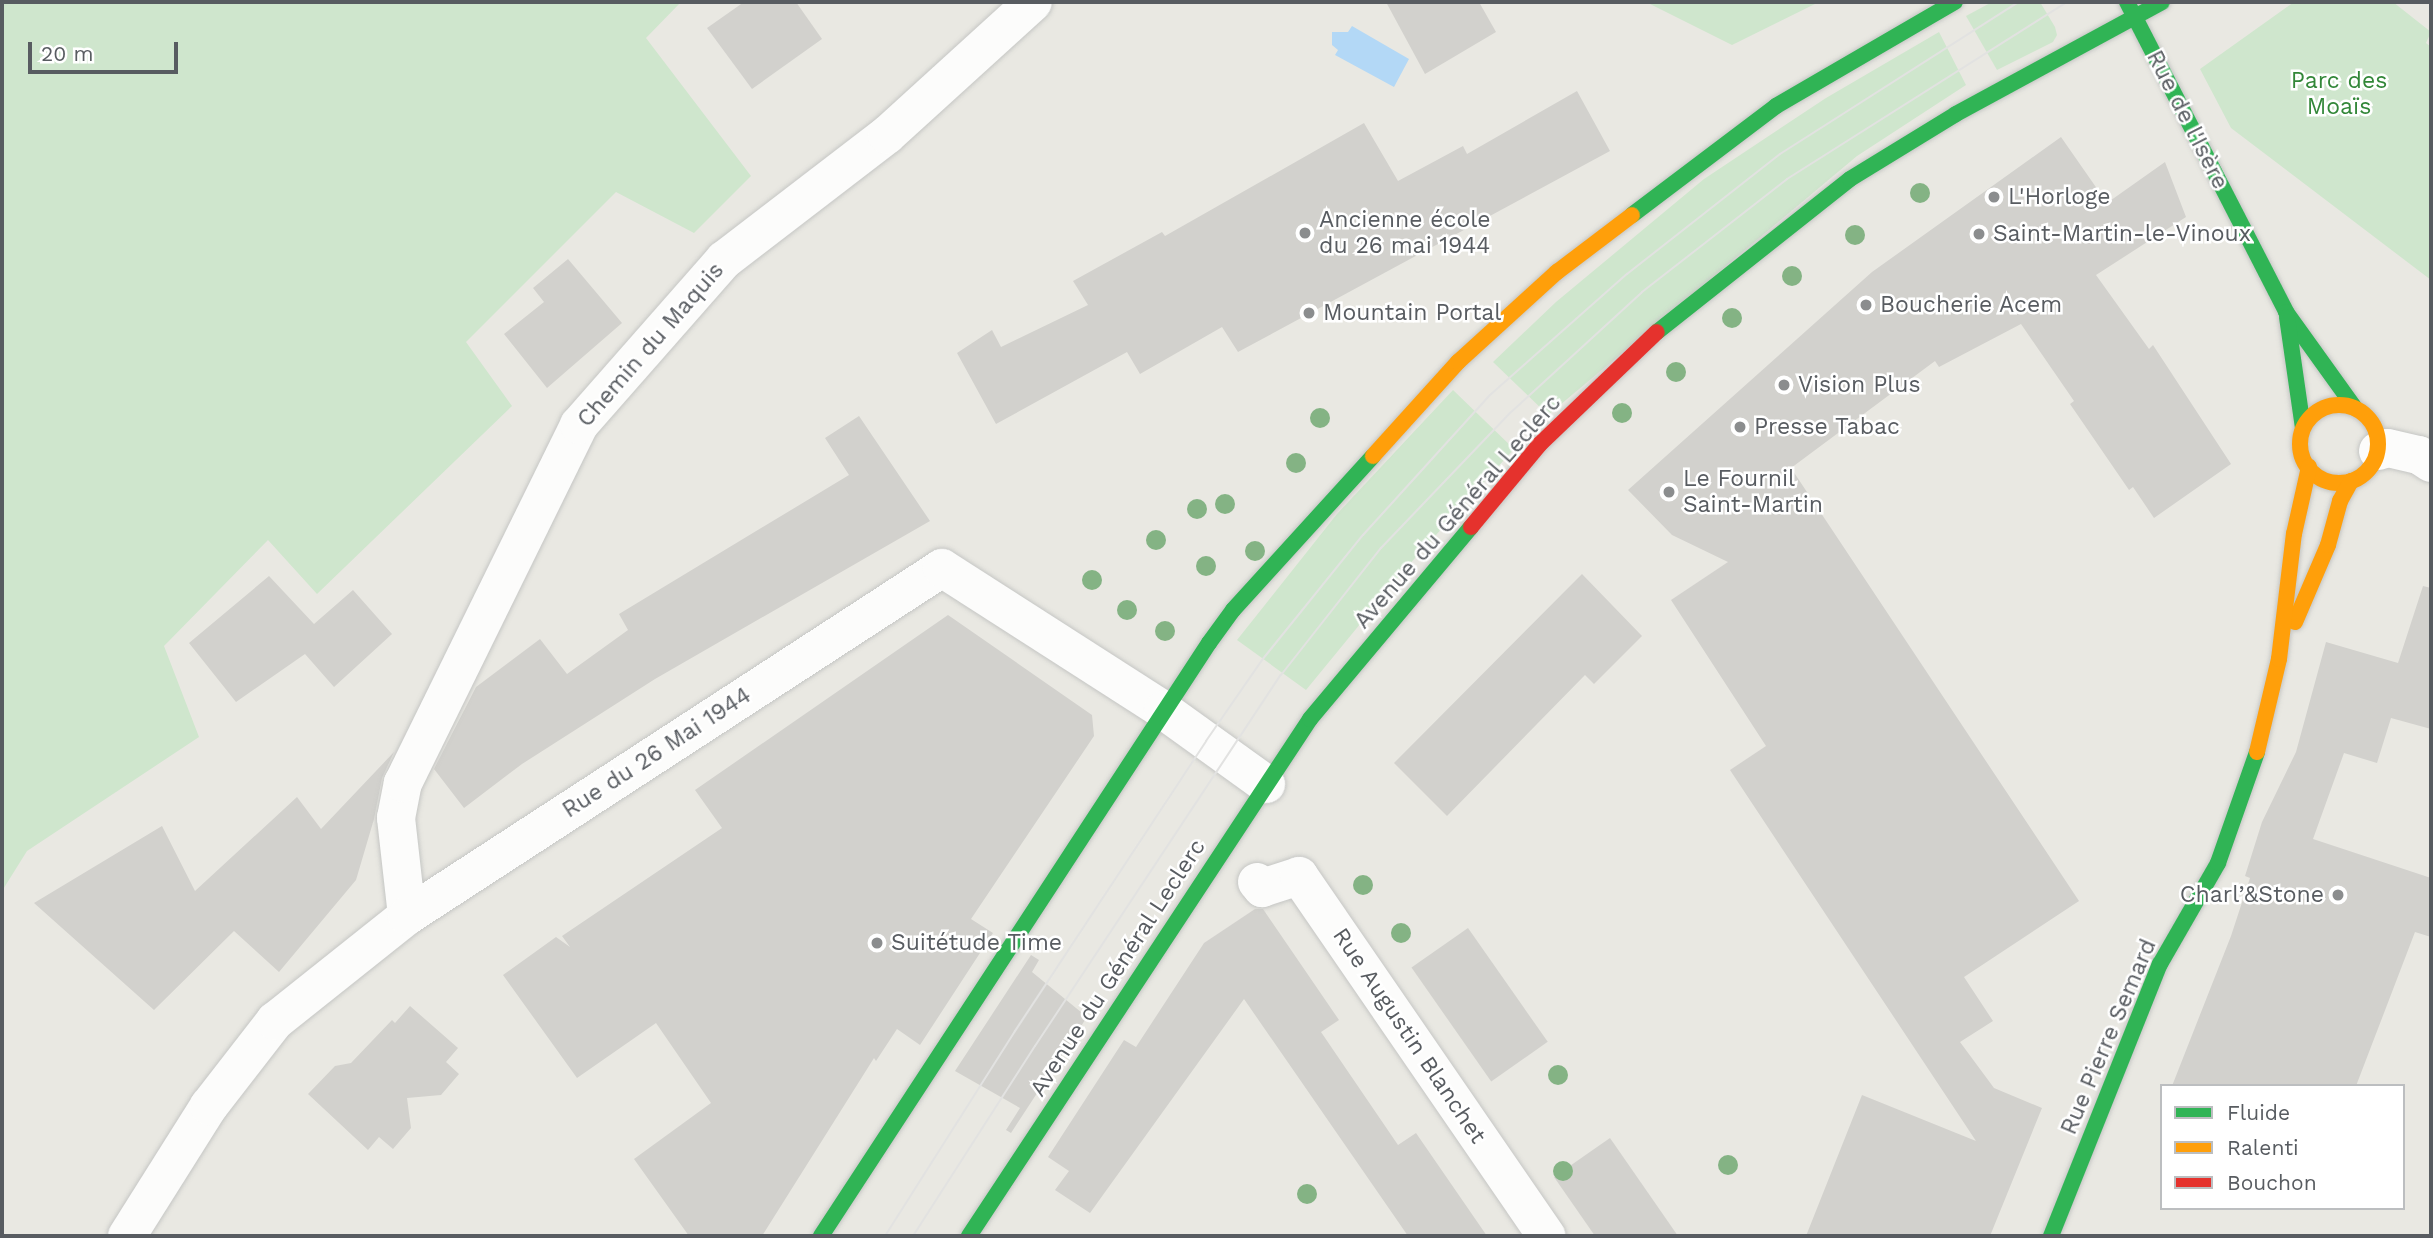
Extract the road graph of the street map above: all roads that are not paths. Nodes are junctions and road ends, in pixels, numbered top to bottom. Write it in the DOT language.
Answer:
graph roads {
  1 [pos="1033,2"];
  2 [pos="1955,2"];
  3 [pos="2162,2"];
  4 [pos="2131,8"];
  5 [pos="2286,312"];
  6 [pos="2355,408"];
  7 [pos="2303,428"];
  8 [pos="2378,451"];
  9 [pos="2431,463"];
  10 [pos="2309,467"];
  11 [pos="2351,481"];
  12 [pos="2279,659"];
  13 [pos="1163,710"];
  14 [pos="1266,783"];
  15 [pos="1257,882"];
  16 [pos="407,916"];
  17 [pos="127,1236"];
  18 [pos="821,1236"];
  19 [pos="969,1236"];
  20 [pos="1546,1236"];
  21 [pos="2051,1236"];
  1 -- 16 [label="street, Chemin du Maquis"];
  2 -- 13 [label="main road"];
  3 -- 4 [label="main road, Avenue du Général Leclerc"];
  4 -- 5 [label="main road, Rue de l'Isère"];
  4 -- 14 [label="main road, Avenue du Général Leclerc"];
  5 -- 6 [label="main road, Rue de l'Isère"];
  5 -- 7 [label="main road, Rue de l'Isère"];
  6 -- 7 [label="main road"];
  6 -- 8 [label="main road"];
  7 -- 10 [label="main road"];
  8 -- 9 [label="street"];
  8 -- 11 [label="main road"];
  10 -- 11 [label="main road"];
  10 -- 12 [label="main road, Rue Pierre Semard"];
  11 -- 12 [label="main road, Rue Pierre Semard"];
  12 -- 21 [label="main road, Rue Pierre Semard"];
  13 -- 14 [label="street, Rue du 26 Mai 1944"];
  13 -- 16 [label="street, Rue du 26 Mai 1944"];
  13 -- 18 [label="main road"];
  14 -- 19 [label="main road, Avenue du Général Leclerc"];
  15 -- 20 [label="street, Rue Augustin Blanchet"];
  16 -- 17 [label="street, Rue du 26 Mai 1944"];
}
